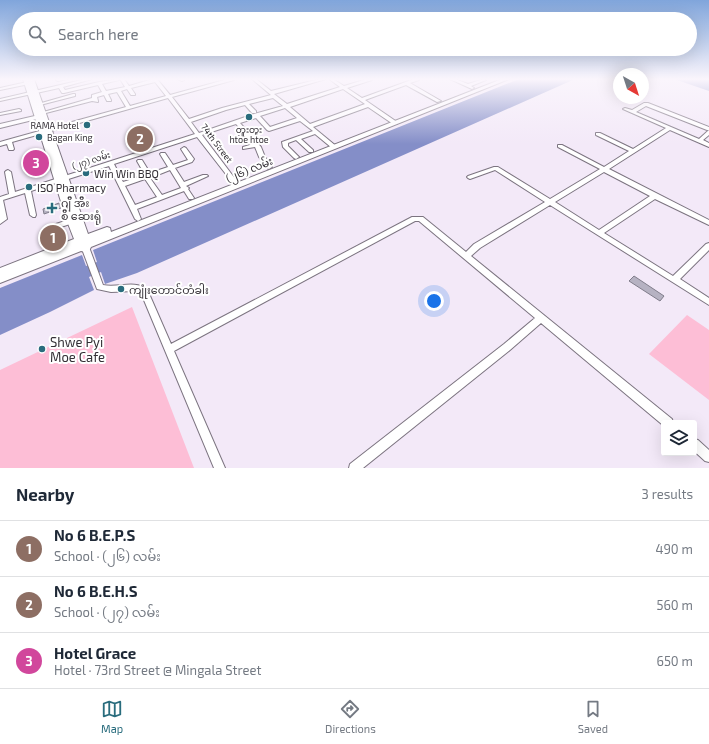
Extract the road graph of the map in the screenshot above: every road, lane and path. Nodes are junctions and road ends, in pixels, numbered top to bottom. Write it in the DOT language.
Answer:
graph roads {
  1 [pos="36,101"];
  2 [pos="38,101"];
  3 [pos="52,101"];
  4 [pos="90,101"];
  5 [pos="125,101"];
  6 [pos="153,101"];
  7 [pos="173,101"];
  8 [pos="253,101"];
  9 [pos="279,101"];
  10 [pos="301,101"];
  11 [pos="363,101"];
  12 [pos="439,101"];
  13 [pos="448,101"];
  14 [pos="246,103"];
  15 [pos="40,104"];
  16 [pos="368,105"];
  17 [pos="285,106"];
  18 [pos="129,108"];
  19 [pos="625,108"];
  20 [pos="633,112"];
  21 [pos="0,114"];
  22 [pos="255,114"];
  23 [pos="40,115"];
  24 [pos="660,116"];
  25 [pos="301,119"];
  26 [pos="189,121"];
  27 [pos="394,121"];
  28 [pos="20,122"];
  29 [pos="237,122"];
  30 [pos="0,126"];
  31 [pos="310,126"];
  32 [pos="670,128"];
  33 [pos="709,129"];
  34 [pos="46,131"];
  35 [pos="316,132"];
  36 [pos="709,132"];
  37 [pos="598,134"];
  38 [pos="198,135"];
  39 [pos="248,135"];
  40 [pos="238,138"];
  41 [pos="297,138"];
  42 [pos="699,140"];
  43 [pos="8,141"];
  44 [pos="0,144"];
  45 [pos="256,145"];
  46 [pos="332,145"];
  47 [pos="709,145"];
  48 [pos="560,146"];
  49 [pos="245,148"];
  50 [pos="11,149"];
  51 [pos="184,149"];
  52 [pos="311,151"];
  53 [pos="633,151"];
  54 [pos="163,154"];
  55 [pos="296,156"];
  56 [pos="140,161"];
  57 [pos="111,163"];
  58 [pos="269,167"];
  59 [pos="172,168"];
  60 [pos="605,170"];
  61 [pos="8,172"];
  62 [pos="148,176"];
  63 [pos="205,176"];
  64 [pos="470,177"];
  65 [pos="61,179"];
  66 [pos="234,181"];
  67 [pos="122,185"];
  68 [pos="184,186"];
  69 [pos="28,190"];
  70 [pos="12,195"];
  71 [pos="655,196"];
  72 [pos="160,197"];
  73 [pos="191,198"];
  74 [pos="0,199"];
  75 [pos="547,205"];
  76 [pos="133,208"];
  77 [pos="33,215"];
  78 [pos="138,218"];
  79 [pos="71,221"];
  80 [pos="0,222"];
  81 [pos="709,223"];
  82 [pos="55,227"];
  83 [pos="599,233"];
  84 [pos="84,246"];
  85 [pos="709,246"];
  86 [pos="466,256"];
  87 [pos="0,272"];
  88 [pos="0,279"];
  89 [pos="674,280"];
  90 [pos="709,302"];
  91 [pos="541,318"];
  92 [pos="170,349"];
  93 [pos="664,420"];
  94 [pos="697,447"];
  95 [pos="709,457"];
  96 [pos="220,468"];
  97 [pos="354,468"];
  1 -- 23 [label="main road"];
  2 -- 15 [label="main road"];
  3 -- 15 [label="street"];
  4 -- 23 [label="street"];
  5 -- 18 [label="street"];
  6 -- 18 [label="street"];
  7 -- 26 [label="street, 74th Street"];
  8 -- 14 [label="street"];
  9 -- 17 [label="street"];
  10 -- 17 [label="street, (၂၇) လမ်း"];
  11 -- 16 [label="street"];
  12 -- 27 [label="main road, (၂၆) လမ်း"];
  13 -- 27 [label="main road, (၂၆) လမ်း"];
  14 -- 22 [label="street"];
  14 -- 26 [label="street"];
  15 -- 23 [label="main road"];
  16 -- 27 [label="street"];
  16 -- 31 [label="street"];
  17 -- 22 [label="street, (၂၇) လမ်း"];
  17 -- 25 [label="street"];
  18 -- 34 [label="street"];
  19 -- 20 [label="street"];
  20 -- 24 [label="street"];
  20 -- 24 [label="street"];
  21 -- 28 [label="street"];
  22 -- 25 [label="street"];
  22 -- 29 [label="street, (၂၇) လမ်း"];
  23 -- 28 [label="street"];
  23 -- 34 [label="main road"];
  24 -- 32 [label="street"];
  24 -- 33 [label="street"];
  25 -- 31 [label="street"];
  26 -- 38 [label="street, 74th Street"];
  27 -- 46 [label="main road, (၂၆) လမ်း"];
  28 -- 30 [label="street"];
  29 -- 38 [label="street, (၂၇) လမ်း"];
  29 -- 39 [label="street"];
  31 -- 35 [label="street"];
  32 -- 42 [label="street"];
  32 -- 53 [label="street"];
  34 -- 43 [label="street"];
  34 -- 65 [label="main road"];
  35 -- 41 [label="street"];
  35 -- 46 [label="street"];
  36 -- 42 [label="street"];
  37 -- 53 [label="street"];
  38 -- 57 [label="street, (၂၇) လမ်း"];
  38 -- 66 [label="street, 74th Street"];
  39 -- 40 [label="street"];
  39 -- 45 [label="street"];
  41 -- 52 [label="street"];
  41 -- 55 [label="street"];
  42 -- 47 [label="street"];
  43 -- 44 [label="street"];
  43 -- 50 [label="street"];
  45 -- 49 [label="street"];
  45 -- 58 [label="street"];
  46 -- 52 [label="main road, (၂၆) လမ်း"];
  46 -- 84 [label="main road, (၂၆) လမ်း"];
  48 -- 60 [label="street"];
  51 -- 59 [label="street"];
  52 -- 55 [label="main road, (၂၆) လမ်း"];
  53 -- 60 [label="street"];
  54 -- 59 [label="street"];
  55 -- 58 [label="main road, (၂၆) လမ်း"];
  56 -- 62 [label="street"];
  57 -- 65 [label="street, (၂၇) လမ်း"];
  57 -- 67 [label="street"];
  58 -- 66 [label="main road, (၂၆) လမ်း"];
  59 -- 62 [label="street"];
  59 -- 68 [label="street"];
  60 -- 71 [label="street"];
  60 -- 75 [label="street"];
  61 -- 70 [label="street"];
  62 -- 67 [label="street"];
  62 -- 72 [label="street"];
  63 -- 68 [label="street"];
  64 -- 75 [label="street"];
  65 -- 69 [label="street, (၂၇) လမ်း"];
  65 -- 79 [label="main road"];
  65 -- 84 [label="main road"];
  66 -- 73 [label="main road, (၂၆) လမ်း"];
  67 -- 76 [label="street"];
  68 -- 72 [label="street"];
  68 -- 73 [label="street"];
  69 -- 70 [label="street, (၂၇) လမ်း"];
  69 -- 77 [label="street"];
  70 -- 74 [label="street, (၂၇) လမ်း"];
  71 -- 81 [label="street"];
  71 -- 83 [label="street"];
  72 -- 76 [label="street"];
  73 -- 78 [label="main road, (၂၆) လမ်း"];
  74 -- 80 [label="street"];
  75 -- 83 [label="street"];
  75 -- 86 [label="street"];
  76 -- 78 [label="street"];
  78 -- 84 [label="main road, (၂၆) လမ်း"];
  79 -- 82 [label="street"];
  79 -- 84 [label="main road"];
  83 -- 89 [label="street"];
  84 -- 87 [label="main road, (၂၆) လမ်း"];
  84 -- 88 [label="main road, (၂၆) လမ်း"];
  84 -- 92 [label="street"];
  85 -- 89 [label="street"];
  86 -- 91 [label="street"];
  86 -- 92 [label="street"];
  89 -- 90 [label="street"];
  91 -- 93 [label="street"];
  91 -- 97 [label="street"];
  92 -- 96 [label="street"];
  94 -- 95 [label="street"];
}
